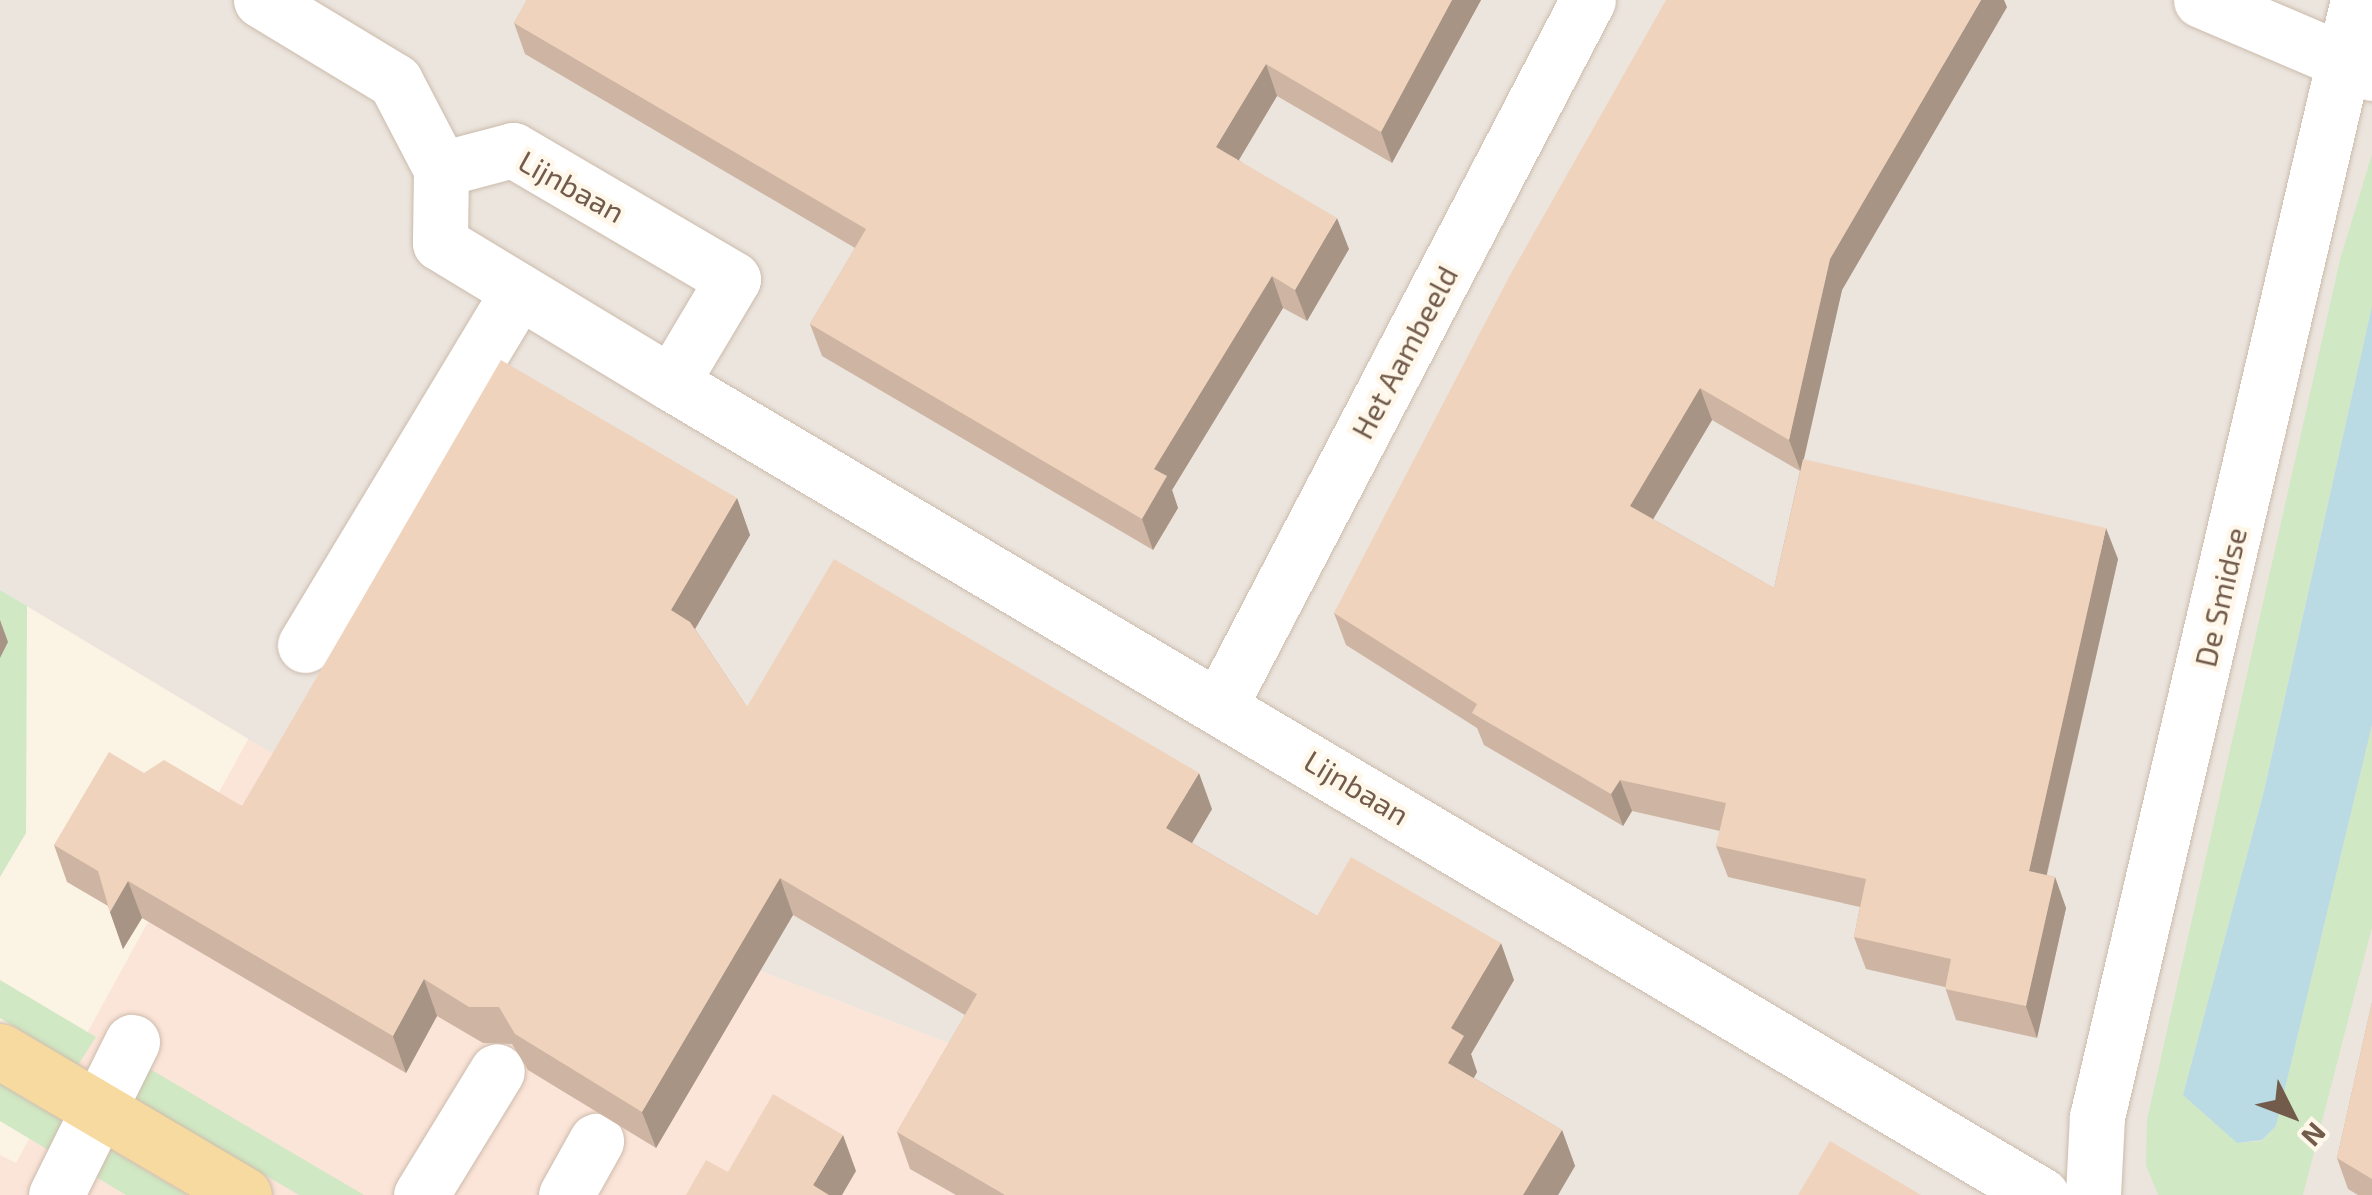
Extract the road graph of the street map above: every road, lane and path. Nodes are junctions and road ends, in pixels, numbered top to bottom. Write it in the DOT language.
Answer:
graph roads {
  1 [pos="260,0"];
  2 [pos="1588,0"];
  3 [pos="2201,0"];
  4 [pos="2358,0"];
  5 [pos="2358,68"];
  6 [pos="441,169"];
  7 [pos="518,292"];
  8 [pos="671,383"];
  9 [pos="306,644"];
  10 [pos="1220,704"];
  11 [pos="132,1042"];
  12 [pos="0,1051"];
  13 [pos="497,1072"];
  14 [pos="96,1108"];
  15 [pos="596,1141"];
  16 [pos="56,1195"];
  17 [pos="244,1195"];
  18 [pos="421,1195"];
  19 [pos="566,1195"];
  20 [pos="2041,1195"];
  21 [pos="2093,1195"];
  1 -- 6 [label="street"];
  2 -- 10 [label="street, Het Aambeeld"];
  3 -- 5 [label="street"];
  4 -- 5 [label="street, De Smidse"];
  5 -- 21 [label="street, De Smidse"];
  6 -- 7 [label="street, Lijnbaan"];
  6 -- 8 [label="street, Lijnbaan"];
  7 -- 8 [label="street, Lijnbaan"];
  7 -- 9 [label="street"];
  8 -- 10 [label="street, Lijnbaan"];
  10 -- 20 [label="street, Lijnbaan"];
  11 -- 14 [label="street"];
  12 -- 14 [label="main road"];
  13 -- 18 [label="street"];
  14 -- 16 [label="street"];
  14 -- 17 [label="main road"];
  15 -- 19 [label="street"];
}
